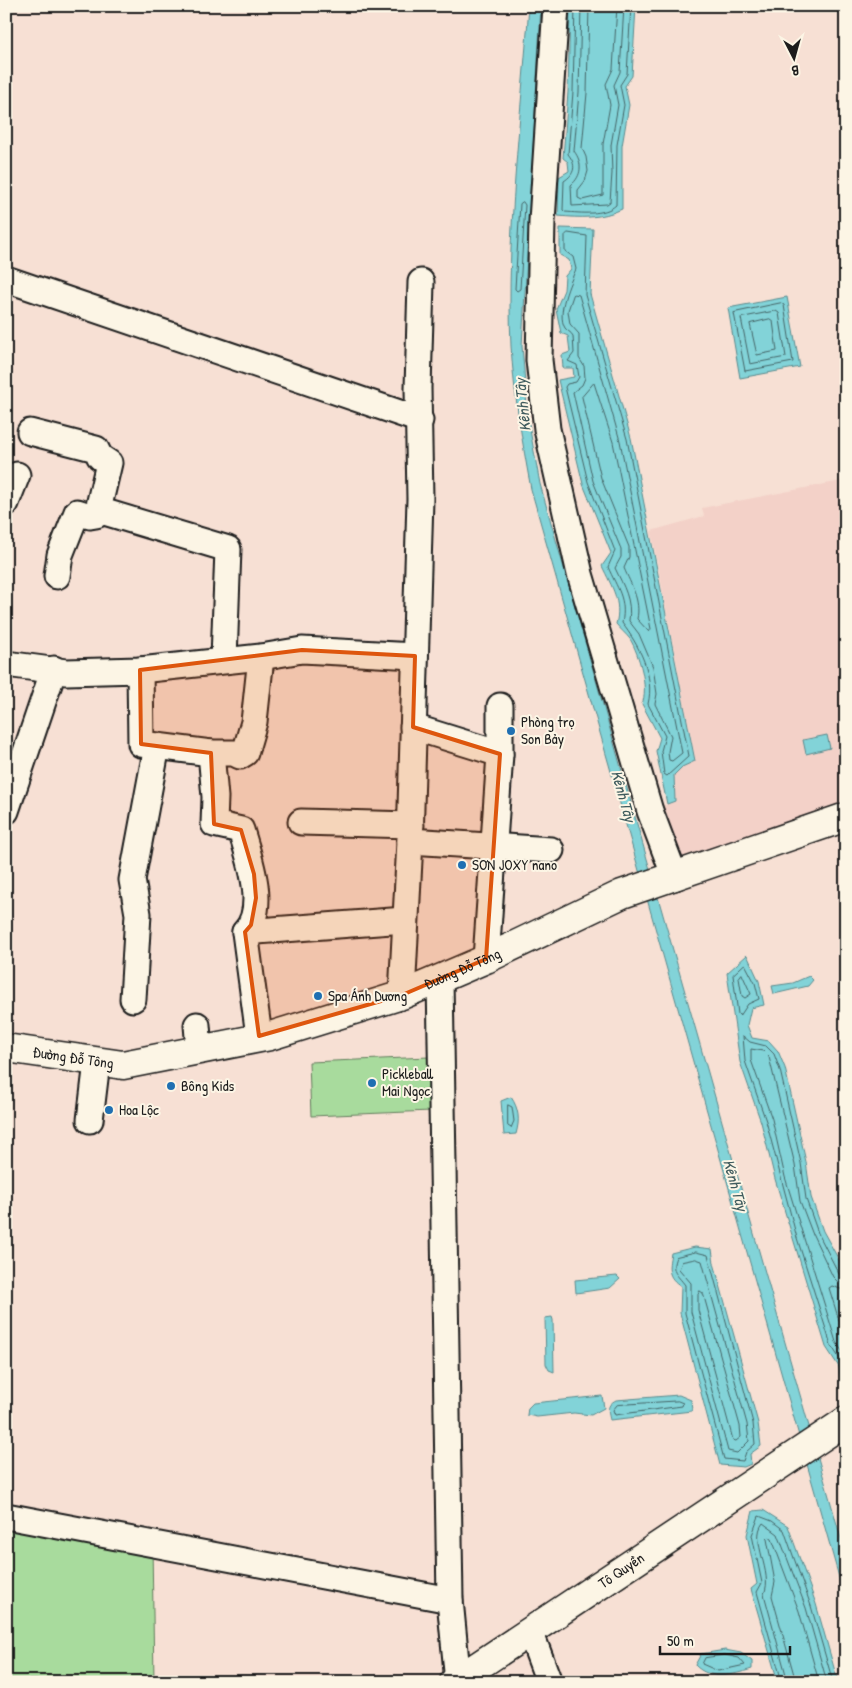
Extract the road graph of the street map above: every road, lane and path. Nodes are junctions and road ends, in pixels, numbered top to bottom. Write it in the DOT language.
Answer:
graph roads {
  1 [pos="556,6"];
  2 [pos="6,279"];
  3 [pos="421,282"];
  4 [pos="420,420"];
  5 [pos="30,432"];
  6 [pos="16,475"];
  7 [pos="6,504"];
  8 [pos="98,510"];
  9 [pos="57,576"];
  10 [pos="415,656"];
  11 [pos="261,657"];
  12 [pos="224,659"];
  13 [pos="6,664"];
  14 [pos="54,669"];
  15 [pos="140,670"];
  16 [pos="500,706"];
  17 [pos="413,727"];
  18 [pos="157,746"];
  19 [pos="211,753"];
  20 [pos="500,754"];
  21 [pos="6,811"];
  22 [pos="846,817"];
  23 [pos="300,822"];
  24 [pos="410,833"];
  25 [pos="495,847"];
  26 [pos="550,850"];
  27 [pos="673,878"];
  28 [pos="405,920"];
  29 [pos="245,932"];
  30 [pos="486,959"];
  31 [pos="440,980"];
  32 [pos="402,996"];
  33 [pos="133,999"];
  34 [pos="259,1036"];
  35 [pos="6,1048"];
  36 [pos="96,1062"];
  37 [pos="90,1120"];
  38 [pos="840,1425"];
  39 [pos="6,1516"];
  40 [pos="450,1600"];
  41 [pos="530,1631"];
  42 [pos="456,1681"];
  43 [pos="549,1682"];
  1 -- 27 [label="street"];
  2 -- 4 [label="street"];
  3 -- 4 [label="street"];
  4 -- 10 [label="street"];
  5 -- 8 [label="street"];
  6 -- 7 [label="street"];
  8 -- 9 [label="street"];
  8 -- 12 [label="street"];
  10 -- 11 [label="street"];
  10 -- 17 [label="street"];
  11 -- 12 [label="street"];
  11 -- 19 [label="street"];
  12 -- 15 [label="street"];
  13 -- 14 [label="street"];
  14 -- 15 [label="street"];
  14 -- 21 [label="street"];
  15 -- 18 [label="street"];
  16 -- 20 [label="street"];
  17 -- 20 [label="street"];
  17 -- 24 [label="street"];
  18 -- 19 [label="street"];
  18 -- 33 [label="street"];
  19 -- 29 [label="street"];
  20 -- 25 [label="street"];
  22 -- 27 [label="main road, Đường Đỗ Tông"];
  23 -- 24 [label="street"];
  24 -- 25 [label="street"];
  24 -- 28 [label="street"];
  25 -- 26 [label="street"];
  25 -- 30 [label="street"];
  27 -- 30 [label="main road, Đường Đỗ Tông"];
  28 -- 29 [label="street"];
  28 -- 32 [label="street"];
  29 -- 34 [label="street"];
  30 -- 31 [label="main road, Đường Đỗ Tông"];
  31 -- 32 [label="main road, Đường Đỗ Tông"];
  31 -- 40 [label="street"];
  32 -- 34 [label="main road, Đường Đỗ Tông"];
  34 -- 36 [label="main road, Đường Đỗ Tông"];
  35 -- 36 [label="main road, Đường Đỗ Tông"];
  36 -- 37 [label="street"];
  38 -- 41 [label="main road, Tô Quyền"];
  39 -- 40 [label="street"];
  40 -- 42 [label="street"];
  41 -- 42 [label="main road, Tô Quyền"];
  41 -- 43 [label="street"];
}
